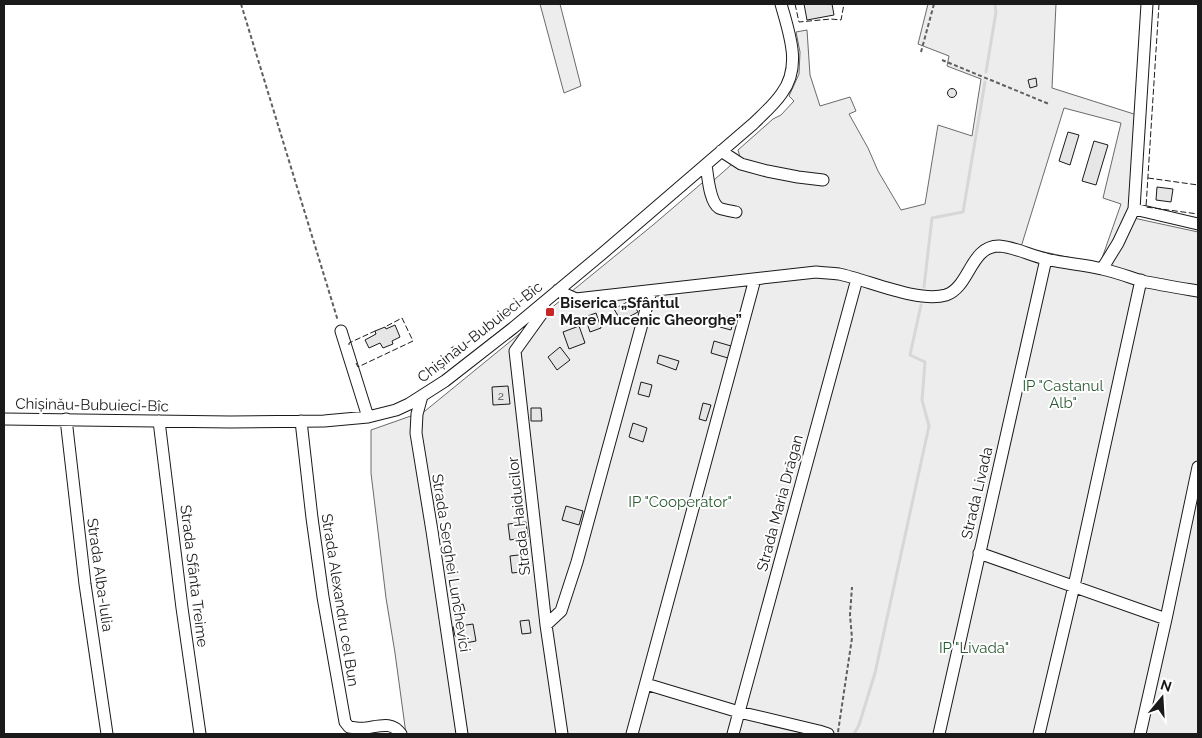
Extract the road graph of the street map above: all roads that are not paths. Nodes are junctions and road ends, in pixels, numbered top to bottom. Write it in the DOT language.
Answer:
graph roads {
  1 [pos="781,4"];
  2 [pos="1147,4"];
  3 [pos="722,151"];
  4 [pos="706,165"];
  5 [pos="823,180"];
  6 [pos="1134,209"];
  7 [pos="736,212"];
  8 [pos="1198,224"];
  9 [pos="1046,259"];
  10 [pos="1102,268"];
  11 [pos="755,279"];
  12 [pos="857,279"];
  13 [pos="1141,280"];
  14 [pos="558,290"];
  15 [pos="651,291"];
  16 [pos="1198,292"];
  17 [pos="544,302"];
  18 [pos="341,331"];
  19 [pos="422,396"];
  20 [pos="368,417"];
  21 [pos="4,419"];
  22 [pos="66,420"];
  23 [pos="159,421"];
  24 [pos="302,421"];
  25 [pos="1198,467"];
  26 [pos="979,553"];
  27 [pos="1074,586"];
  28 [pos="1166,620"];
  29 [pos="546,624"];
  30 [pos="646,684"];
  31 [pos="739,712"];
  32 [pos="107,734"];
  33 [pos="200,734"];
  34 [pos="401,734"];
  35 [pos="462,734"];
  36 [pos="562,734"];
  37 [pos="632,734"];
  38 [pos="733,734"];
  39 [pos="828,734"];
  40 [pos="938,734"];
  41 [pos="1039,734"];
  42 [pos="1140,734"];
  1 -- 3 [label="street, Chișinău-Bubuieci-Bîc"];
  2 -- 6 [label="street"];
  3 -- 4 [label="street, Chișinău-Bubuieci-Bîc"];
  3 -- 5 [label="street"];
  4 -- 7 [label="street"];
  4 -- 14 [label="street, Chișinău-Bubuieci-Bîc"];
  6 -- 8 [label="street"];
  6 -- 10 [label="street"];
  9 -- 10 [label="street"];
  9 -- 12 [label="street"];
  9 -- 26 [label="street, Strada Livada"];
  10 -- 13 [label="street"];
  11 -- 12 [label="street"];
  11 -- 15 [label="street"];
  11 -- 30 [label="street"];
  12 -- 31 [label="street, Strada Maria Drăgan"];
  13 -- 16 [label="street"];
  13 -- 27 [label="street"];
  14 -- 15 [label="street"];
  14 -- 17 [label="street, Chișinău-Bubuieci-Bîc"];
  15 -- 29 [label="street"];
  17 -- 19 [label="street, Chișinău-Bubuieci-Bîc"];
  17 -- 29 [label="street, Strada Haiducilor"];
  18 -- 20 [label="street"];
  19 -- 20 [label="street, Chișinău-Bubuieci-Bîc"];
  19 -- 35 [label="street, Strada Serghei Lunchevici"];
  20 -- 24 [label="street, Chișinău-Bubuieci-Bîc"];
  21 -- 22 [label="street, Chișinău-Bubuieci-Bîc"];
  22 -- 23 [label="street, Chișinău-Bubuieci-Bîc"];
  22 -- 32 [label="street, Strada Alba-Iulia"];
  23 -- 24 [label="street, Chișinău-Bubuieci-Bîc"];
  23 -- 33 [label="street, Strada Sfânta Treime"];
  24 -- 34 [label="street, Strada Alexandru cel Bun"];
  25 -- 28 [label="street"];
  26 -- 27 [label="street"];
  26 -- 40 [label="street, Strada Livada"];
  27 -- 28 [label="street"];
  27 -- 41 [label="street"];
  28 -- 42 [label="street"];
  29 -- 36 [label="street, Strada Haiducilor"];
  30 -- 31 [label="street"];
  30 -- 37 [label="street"];
  31 -- 38 [label="street, Strada Maria Drăgan"];
  31 -- 39 [label="street"];
}
